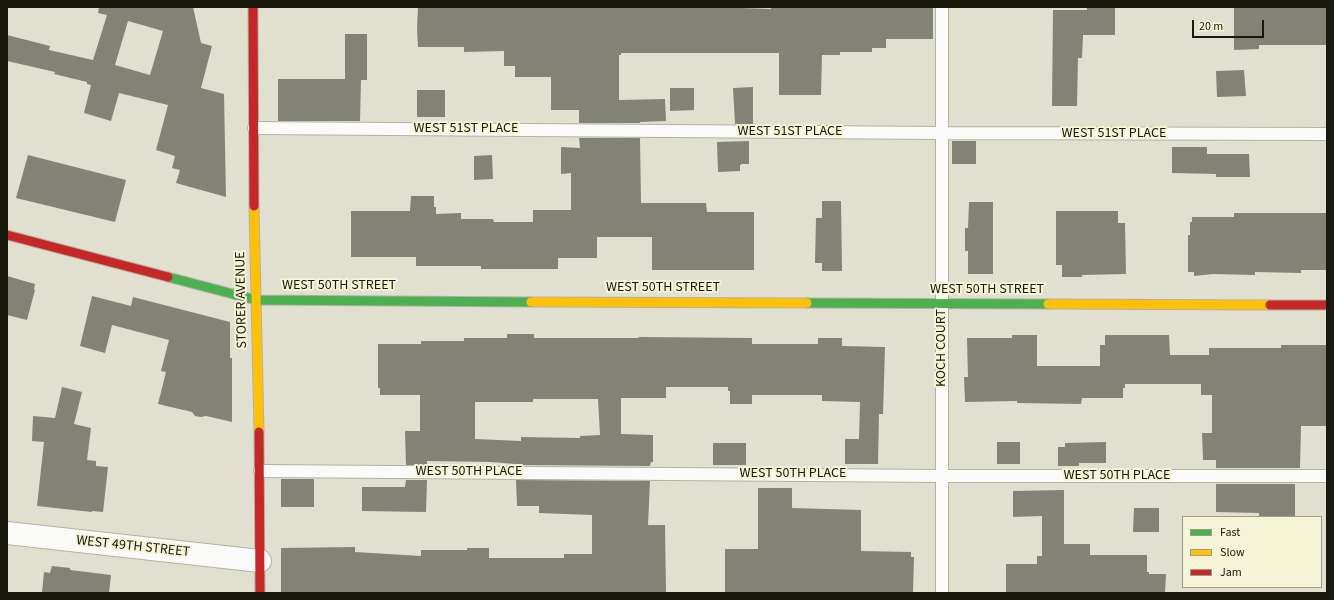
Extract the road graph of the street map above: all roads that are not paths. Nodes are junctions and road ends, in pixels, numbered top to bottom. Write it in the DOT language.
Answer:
graph roads {
  1 [pos="253,7"];
  2 [pos="942,7"];
  3 [pos="254,128"];
  4 [pos="942,133"];
  5 [pos="1327,134"];
  6 [pos="7,235"];
  7 [pos="256,300"];
  8 [pos="942,304"];
  9 [pos="1327,305"];
  10 [pos="260,471"];
  11 [pos="942,476"];
  12 [pos="1327,476"];
  13 [pos="7,533"];
  14 [pos="260,561"];
  15 [pos="260,593"];
  16 [pos="942,593"];
  1 -- 3 [label="street, STORER AVENUE"];
  2 -- 4 [label="lane, KOCH COURT"];
  3 -- 4 [label="lane, WEST 51ST PLACE"];
  3 -- 7 [label="street, STORER AVENUE"];
  4 -- 5 [label="lane, WEST 51ST PLACE"];
  4 -- 8 [label="lane, KOCH COURT"];
  6 -- 7 [label="street, WEST 50TH STREET"];
  7 -- 8 [label="street, WEST 50TH STREET"];
  7 -- 10 [label="street, STORER AVENUE"];
  8 -- 9 [label="street, WEST 50TH STREET"];
  8 -- 11 [label="lane, KOCH COURT"];
  10 -- 11 [label="lane, WEST 50TH PLACE"];
  10 -- 14 [label="street, STORER AVENUE"];
  11 -- 12 [label="lane, WEST 50TH PLACE"];
  11 -- 16 [label="lane, KOCH COURT"];
  13 -- 14 [label="street, WEST 49TH STREET"];
  14 -- 15 [label="street, STORER AVENUE"];
}
